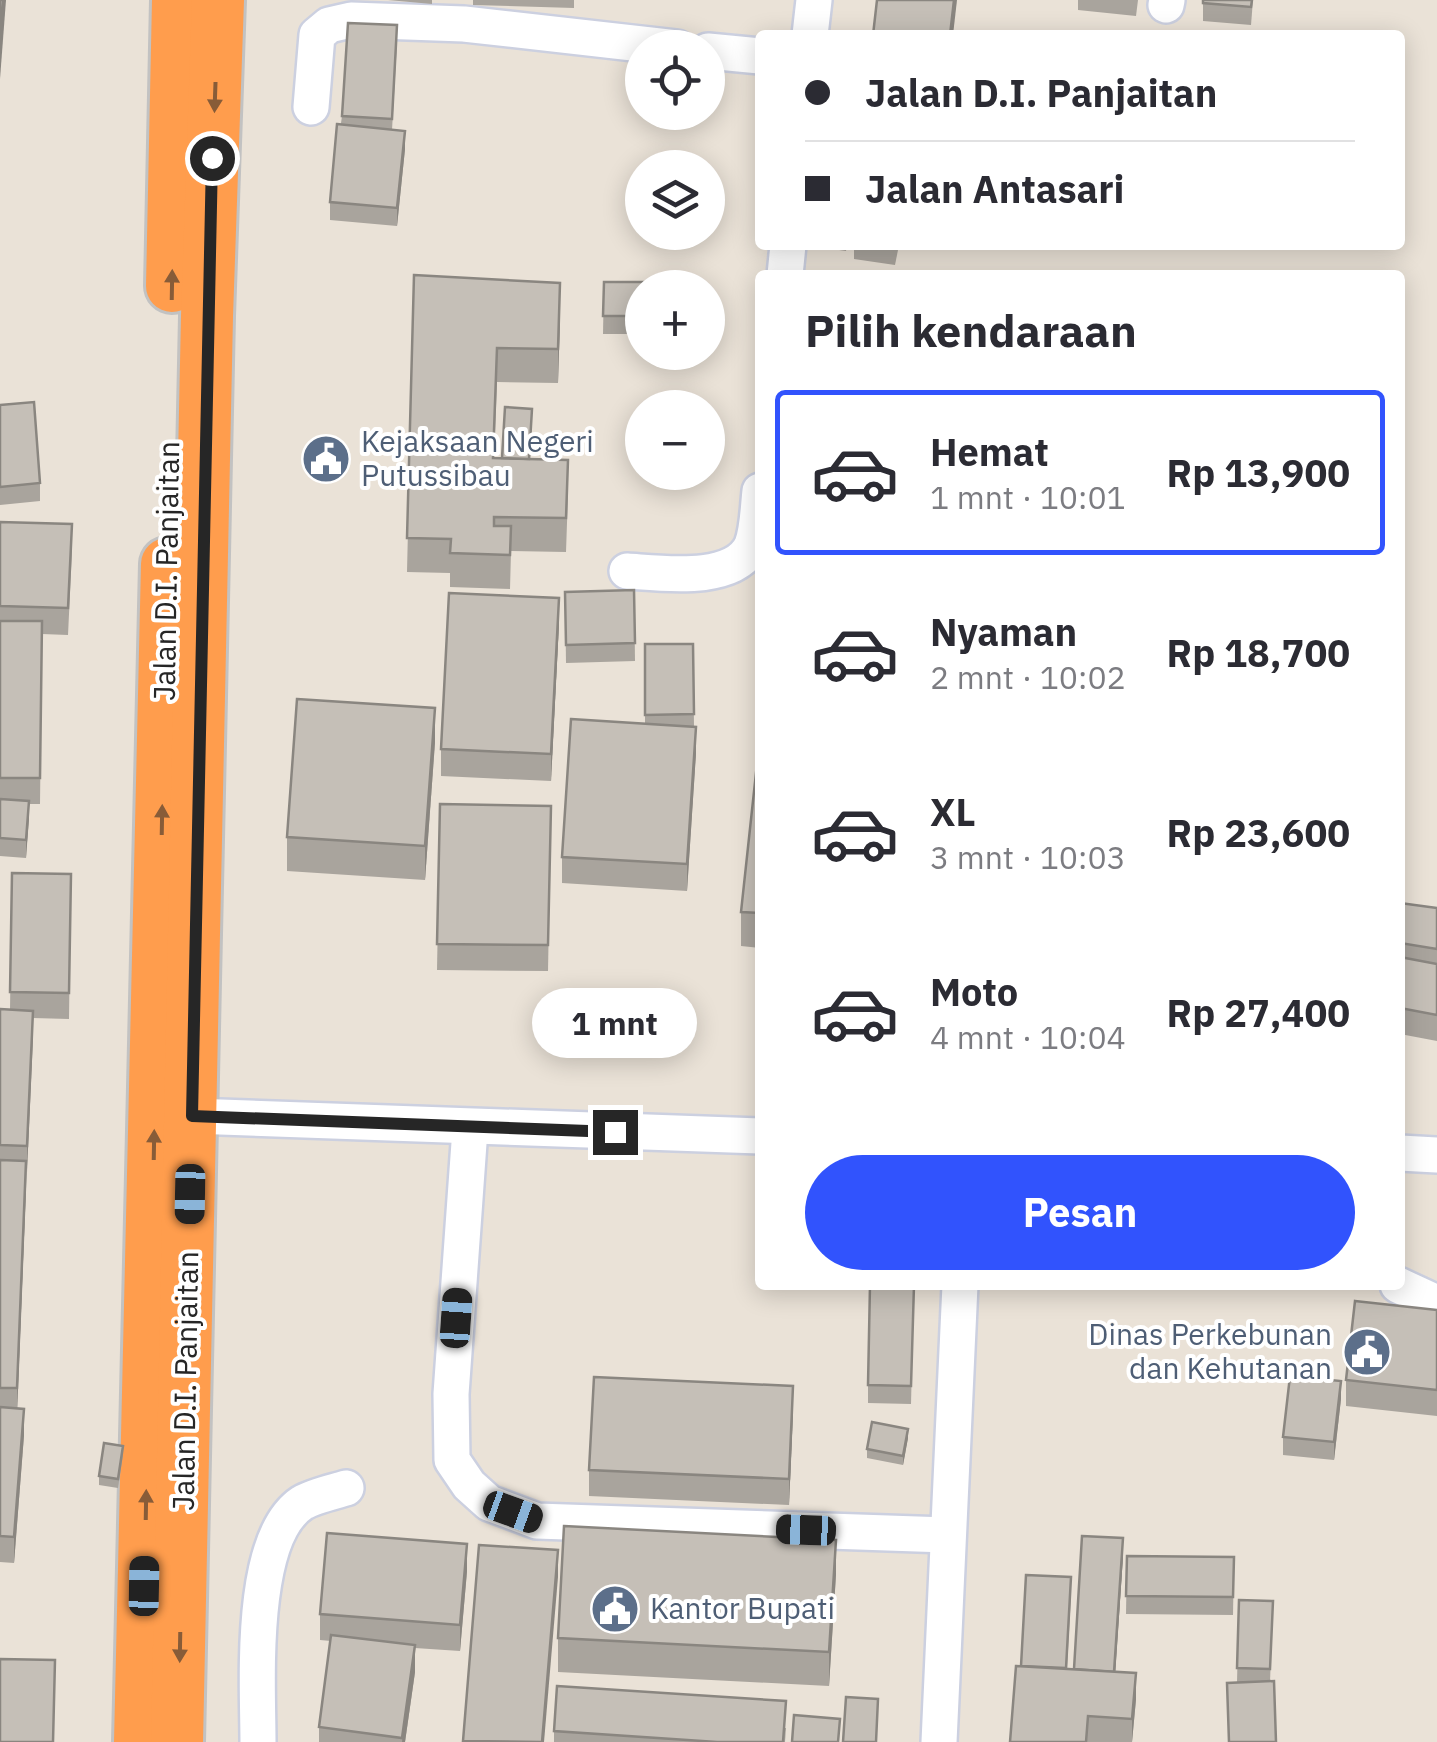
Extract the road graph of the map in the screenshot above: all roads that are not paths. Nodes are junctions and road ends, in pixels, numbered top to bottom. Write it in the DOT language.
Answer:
graph roads {
  1 [pos="178,0"];
  2 [pos="218,0"];
  3 [pos="814,0"];
  4 [pos="811,30"];
  5 [pos="625,42"];
  6 [pos="725,53"];
  7 [pos="755,56"];
  8 [pos="311,107"];
  9 [pos="755,526"];
  10 [pos="627,571"];
  11 [pos="184,690"];
  12 [pos="192,1116"];
  13 [pos="470,1129"];
  14 [pos="755,1136"];
  15 [pos="1437,1155"];
  16 [pos="1405,1161"];
  17 [pos="1405,1288"];
  18 [pos="960,1290"];
  19 [pos="1437,1303"];
  20 [pos="346,1488"];
  21 [pos="947,1536"];
  22 [pos="140,1742"];
  23 [pos="177,1742"];
  24 [pos="258,1742"];
  25 [pos="939,1742"];
  11 -- 1 [label="highway, Jalan D.I. Panjaitan, one-way"];
  2 -- 11 [label="highway, Jalan D.I. Panjaitan, one-way"];
  3 -- 4 [label="street"];
  5 -- 8 [label="street"];
  6 -- 7 [label="street"];
  9 -- 10 [label="street"];
  11 -- 12 [label="highway, Jalan D.I. Panjaitan"];
  22 -- 11 [label="highway, Jalan D.I. Panjaitan, one-way"];
  12 -- 13 [label="street"];
  12 -- 23 [label="highway, Jalan D.I. Panjaitan, one-way"];
  13 -- 14 [label="street"];
  13 -- 21 [label="street"];
  15 -- 16 [label="street"];
  17 -- 19 [label="street"];
  18 -- 21 [label="street"];
  20 -- 24 [label="street"];
  21 -- 25 [label="street"];
}
